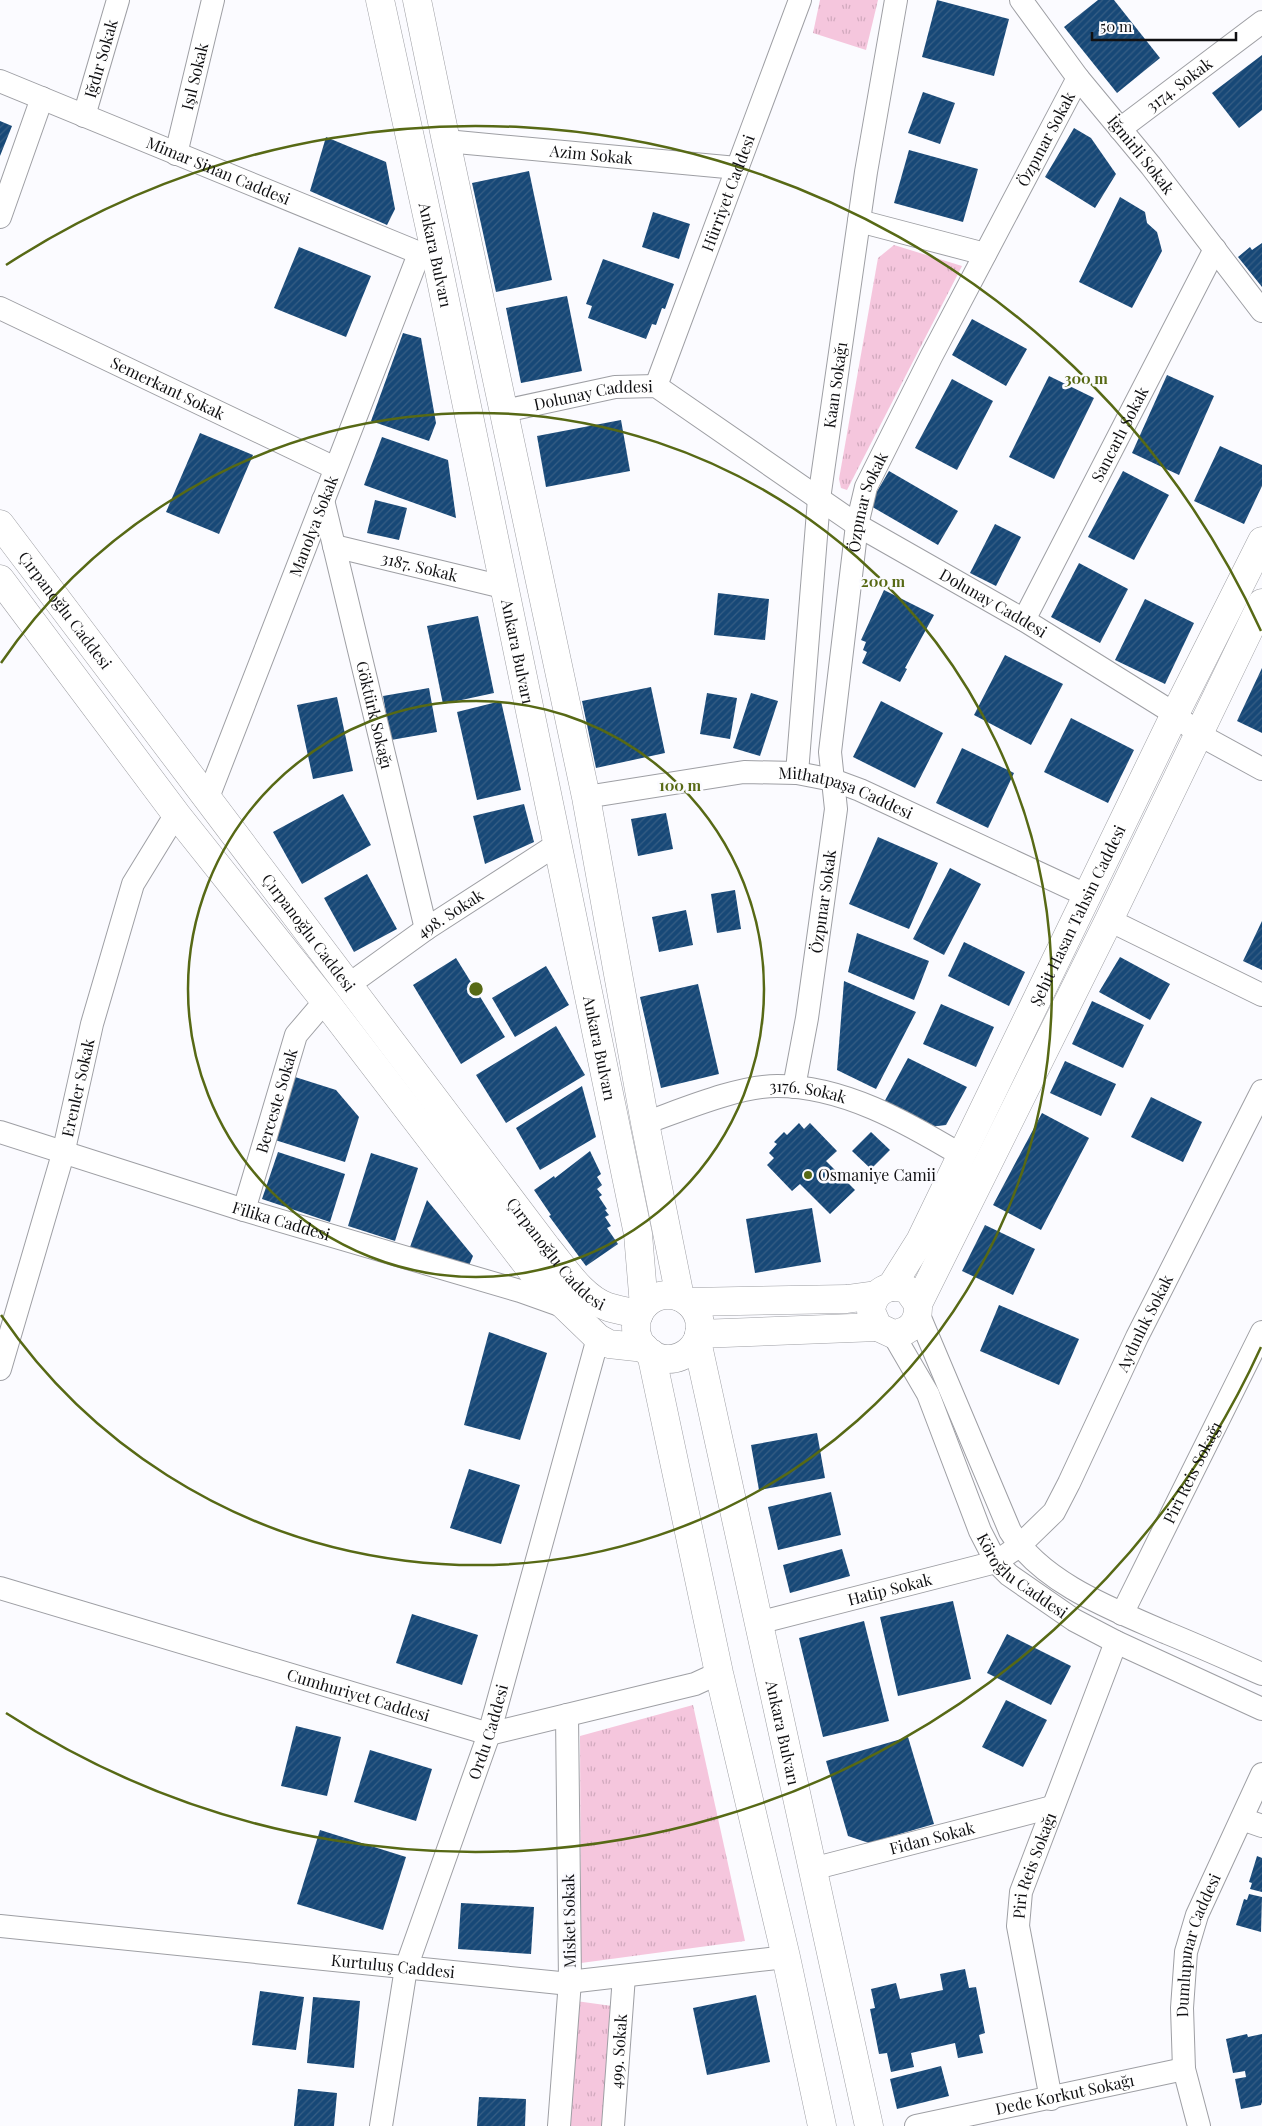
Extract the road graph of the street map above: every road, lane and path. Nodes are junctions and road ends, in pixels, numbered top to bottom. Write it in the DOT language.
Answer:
graph roads {
  1 [pos="118,0"];
  2 [pos="213,0"];
  3 [pos="380,0"];
  4 [pos="417,0"];
  5 [pos="800,0"];
  6 [pos="896,0"];
  7 [pos="1021,0"];
  8 [pos="1262,22"];
  9 [pos="1078,78"];
  10 [pos="0,81"];
  11 [pos="42,98"];
  12 [pos="84,116"];
  13 [pos="1120,129"];
  14 [pos="446,141"];
  15 [pos="176,154"];
  16 [pos="736,168"];
  17 [pos="0,217"];
  18 [pos="859,221"];
  19 [pos="1215,249"];
  20 [pos="985,254"];
  21 [pos="428,257"];
  22 [pos="0,308"];
  23 [pos="1262,311"];
  24 [pos="656,386"];
  25 [pos="504,411"];
  26 [pos="336,468"];
  27 [pos="323,500"];
  28 [pos="819,500"];
  29 [pos="0,524"];
  30 [pos="857,524"];
  31 [pos="1262,541"];
  32 [pos="334,546"];
  33 [pos="0,579"];
  34 [pos="503,587"];
  35 [pos="1262,603"];
  36 [pos="1024,620"];
  37 [pos="1175,714"];
  38 [pos="1198,734"];
  39 [pos="1262,769"];
  40 [pos="797,772"];
  41 [pos="833,780"];
  42 [pos="586,797"];
  43 [pos="207,800"];
  44 [pos="176,814"];
  45 [pos="556,845"];
  46 [pos="1088,896"];
  47 [pos="1109,920"];
  48 [pos="426,929"];
  49 [pos="347,986"];
  50 [pos="1262,995"];
  51 [pos="325,1001"];
  52 [pos="794,1087"];
  53 [pos="1262,1092"];
  54 [pos="645,1123"];
  55 [pos="0,1132"];
  56 [pos="63,1154"];
  57 [pos="961,1155"];
  58 [pos="244,1210"];
  59 [pos="884,1291"];
  60 [pos="684,1299"];
  61 [pos="565,1307"];
  62 [pos="918,1309"];
  63 [pos="641,1310"];
  64 [pos="886,1331"];
  65 [pos="1262,1332"];
  66 [pos="598,1338"];
  67 [pos="698,1338"];
  68 [pos="648,1351"];
  69 [pos="0,1369"];
  70 [pos="1019,1546"];
  71 [pos="996,1562"];
  72 [pos="0,1588"];
  73 [pos="1122,1614"];
  74 [pos="758,1624"];
  75 [pos="1116,1642"];
  76 [pos="719,1673"];
  77 [pos="1262,1674"];
  78 [pos="1262,1709"];
  79 [pos="567,1715"];
  80 [pos="489,1734"];
  81 [pos="1262,1774"];
  82 [pos="1052,1807"];
  83 [pos="1252,1823"];
  84 [pos="812,1869"];
  85 [pos="0,1926"];
  86 [pos="786,1957"];
  87 [pos="406,1968"];
  88 [pos="624,1976"];
  89 [pos="570,1981"];
  90 [pos="1184,2068"];
  91 [pos="1051,2099"];
  92 [pos="381,2126"];
  93 [pos="559,2126"];
  94 [pos="613,2126"];
  95 [pos="822,2126"];
  96 [pos="869,2126"];
  97 [pos="916,2126"];
  98 [pos="1199,2126"];
  1 -- 12 [label="street, Iğdır Sokak"];
  2 -- 15 [label="street, Işıl Sokak"];
  3 -- 21 [label="main road, Ankara Bulvarı"];
  4 -- 14 [label="main road, Ankara Bulvarı"];
  5 -- 16 [label="street, Hürriyet Caddesi"];
  6 -- 18 [label="street, Kaan Sokağı"];
  7 -- 9 [label="street, İğmirli Sokak"];
  8 -- 13 [label="street, 3174. Sokak"];
  9 -- 13 [label="street, İğmirli Sokak"];
  9 -- 20 [label="street, Özpınar Sokak"];
  10 -- 11 [label="street, Mimar Sinan Caddesi"];
  11 -- 12 [label="street, Mimar Sinan Caddesi"];
  11 -- 17 [label="street"];
  12 -- 15 [label="street, Mimar Sinan Caddesi"];
  13 -- 19 [label="street, İğmirli Sokak"];
  14 -- 16 [label="street, Azim Sokak"];
  14 -- 25 [label="main road, Ankara Bulvarı"];
  15 -- 21 [label="street, Mimar Sinan Caddesi"];
  16 -- 24 [label="street, Hürriyet Caddesi"];
  18 -- 20 [label="street"];
  18 -- 28 [label="street, Kaan Sokağı"];
  19 -- 23 [label="street, İğmirli Sokak"];
  19 -- 36 [label="street, Sancarlı Sokak"];
  20 -- 30 [label="street, Özpınar Sokak"];
  21 -- 26 [label="street, Manolya Sokak"];
  21 -- 34 [label="main road, Ankara Bulvarı"];
  22 -- 26 [label="street, Semerkant Sokak"];
  24 -- 25 [label="street, Dolunay Caddesi"];
  24 -- 28 [label="street, Dolunay Caddesi"];
  25 -- 42 [label="main road, Ankara Bulvarı"];
  26 -- 27 [label="street, Manolya Sokak"];
  27 -- 32 [label="street, Göktürk Sokağı"];
  27 -- 43 [label="street, Manolya Sokak"];
  28 -- 30 [label="street, Dolunay Caddesi"];
  28 -- 40 [label="street, Kaan Sokağı"];
  29 -- 43 [label="main road, Çırpanoğlu Caddesi"];
  30 -- 36 [label="street, Dolunay Caddesi"];
  30 -- 41 [label="street, Özpınar Sokak"];
  31 -- 37 [label="main road, Şehit Hasan Tahsin Caddesi"];
  32 -- 34 [label="street, 3187. Sokak"];
  32 -- 48 [label="street, Göktürk Sokağı"];
  33 -- 44 [label="main road, Çırpanoğlu Caddesi"];
  34 -- 45 [label="main road, Ankara Bulvarı"];
  35 -- 38 [label="main road, Şehit Hasan Tahsin Caddesi"];
  36 -- 37 [label="street, Dolunay Caddesi"];
  37 -- 38 [label="street, Dolunay Caddesi"];
  37 -- 46 [label="main road, Şehit Hasan Tahsin Caddesi"];
  38 -- 39 [label="street, Dolunay Caddesi"];
  38 -- 47 [label="main road, Şehit Hasan Tahsin Caddesi"];
  40 -- 41 [label="street, Mithatpaşa Caddesi"];
  40 -- 42 [label="street, Mithatpaşa Caddesi"];
  41 -- 46 [label="street, Mithatpaşa Caddesi"];
  41 -- 52 [label="street, Özpınar Sokak"];
  42 -- 54 [label="main road, Ankara Bulvarı"];
  43 -- 49 [label="main road, Çırpanoğlu Caddesi"];
  44 -- 51 [label="main road, Çırpanoğlu Caddesi"];
  44 -- 56 [label="street, Erenler Sokak"];
  45 -- 48 [label="street, 498. Sokak"];
  45 -- 63 [label="main road, Ankara Bulvarı"];
  46 -- 57 [label="main road, Şehit Hasan Tahsin Caddesi"];
  47 -- 50 [label="street"];
  47 -- 62 [label="main road, Şehit Hasan Tahsin Caddesi"];
  48 -- 49 [label="street, 498. Sokak"];
  49 -- 63 [label="main road, Çırpanoğlu Caddesi"];
  51 -- 58 [label="street, Berceste Sokak"];
  51 -- 61 [label="main road, Çırpanoğlu Caddesi"];
  52 -- 54 [label="street, 3176. Sokak"];
  52 -- 57 [label="street, 3176. Sokak"];
  53 -- 70 [label="street, Aydınlık Sokak"];
  54 -- 60 [label="main road, Ankara Bulvarı"];
  55 -- 56 [label="street, Filika Caddesi"];
  56 -- 58 [label="street, Filika Caddesi"];
  56 -- 69 [label="street, Erenler Sokak"];
  57 -- 59 [label="main road, Şehit Hasan Tahsin Caddesi"];
  58 -- 61 [label="street, Filika Caddesi"];
  59 -- 60 [label="main road"];
  59 -- 62 [label="main road"];
  59 -- 64 [label="main road, Şehit Hasan Tahsin Caddesi"];
  60 -- 63 [label="main road"];
  60 -- 67 [label="main road, Ankara Bulvarı"];
  61 -- 66 [label="main road, Çırpanoğlu Caddesi"];
  62 -- 64 [label="main road, Şehit Hasan Tahsin Caddesi"];
  62 -- 70 [label="street, Köroğlu Caddesi"];
  63 -- 68 [label="main road, Ankara Bulvarı"];
  64 -- 67 [label="main road, Şehit Hasan Tahsin Caddesi"];
  64 -- 71 [label="street, Köroğlu Caddesi"];
  65 -- 73 [label="street, Piri Reis Sokağı"];
  66 -- 68 [label="main road, Çırpanoğlu Caddesi"];
  66 -- 80 [label="street, Ordu Caddesi"];
  67 -- 68 [label="main road"];
  67 -- 74 [label="main road, Ankara Bulvarı"];
  68 -- 76 [label="main road, Ankara Bulvarı"];
  70 -- 71 [label="street, Hatip Sokak"];
  70 -- 73 [label="street, Köroğlu Caddesi"];
  71 -- 74 [label="street, Hatip Sokak"];
  71 -- 75 [label="street, Köroğlu Caddesi"];
  72 -- 80 [label="street, Cumhuriyet Caddesi"];
  73 -- 77 [label="street, Köroğlu Caddesi"];
  74 -- 84 [label="main road, Ankara Bulvarı"];
  75 -- 78 [label="street, Köroğlu Caddesi"];
  75 -- 82 [label="street, Piri Reis Sokağı"];
  76 -- 79 [label="street"];
  76 -- 86 [label="main road, Ankara Bulvarı"];
  79 -- 80 [label="street"];
  79 -- 89 [label="street, Misket Sokak"];
  80 -- 87 [label="street, Ordu Caddesi"];
  81 -- 83 [label="street, Dumlupınar Caddesi"];
  82 -- 84 [label="street, Fidan Sokak"];
  82 -- 91 [label="street, Piri Reis Sokağı"];
  83 -- 90 [label="street, Dumlupınar Caddesi"];
  84 -- 96 [label="main road, Ankara Bulvarı"];
  85 -- 87 [label="street, Kurtuluş Caddesi"];
  86 -- 88 [label="street, Kurtuluş Caddesi"];
  86 -- 95 [label="main road, Ankara Bulvarı"];
  87 -- 89 [label="street, Kurtuluş Caddesi"];
  87 -- 92 [label="street, Ordu Caddesi"];
  88 -- 89 [label="street, Kurtuluş Caddesi"];
  88 -- 94 [label="street, 499. Sokak"];
  89 -- 93 [label="street, Misket Sokak"];
  90 -- 91 [label="street, Dede Korkut Sokağı"];
  90 -- 98 [label="street, Dumlupınar Caddesi"];
  91 -- 97 [label="street, Dede Korkut Sokağı"];
}
